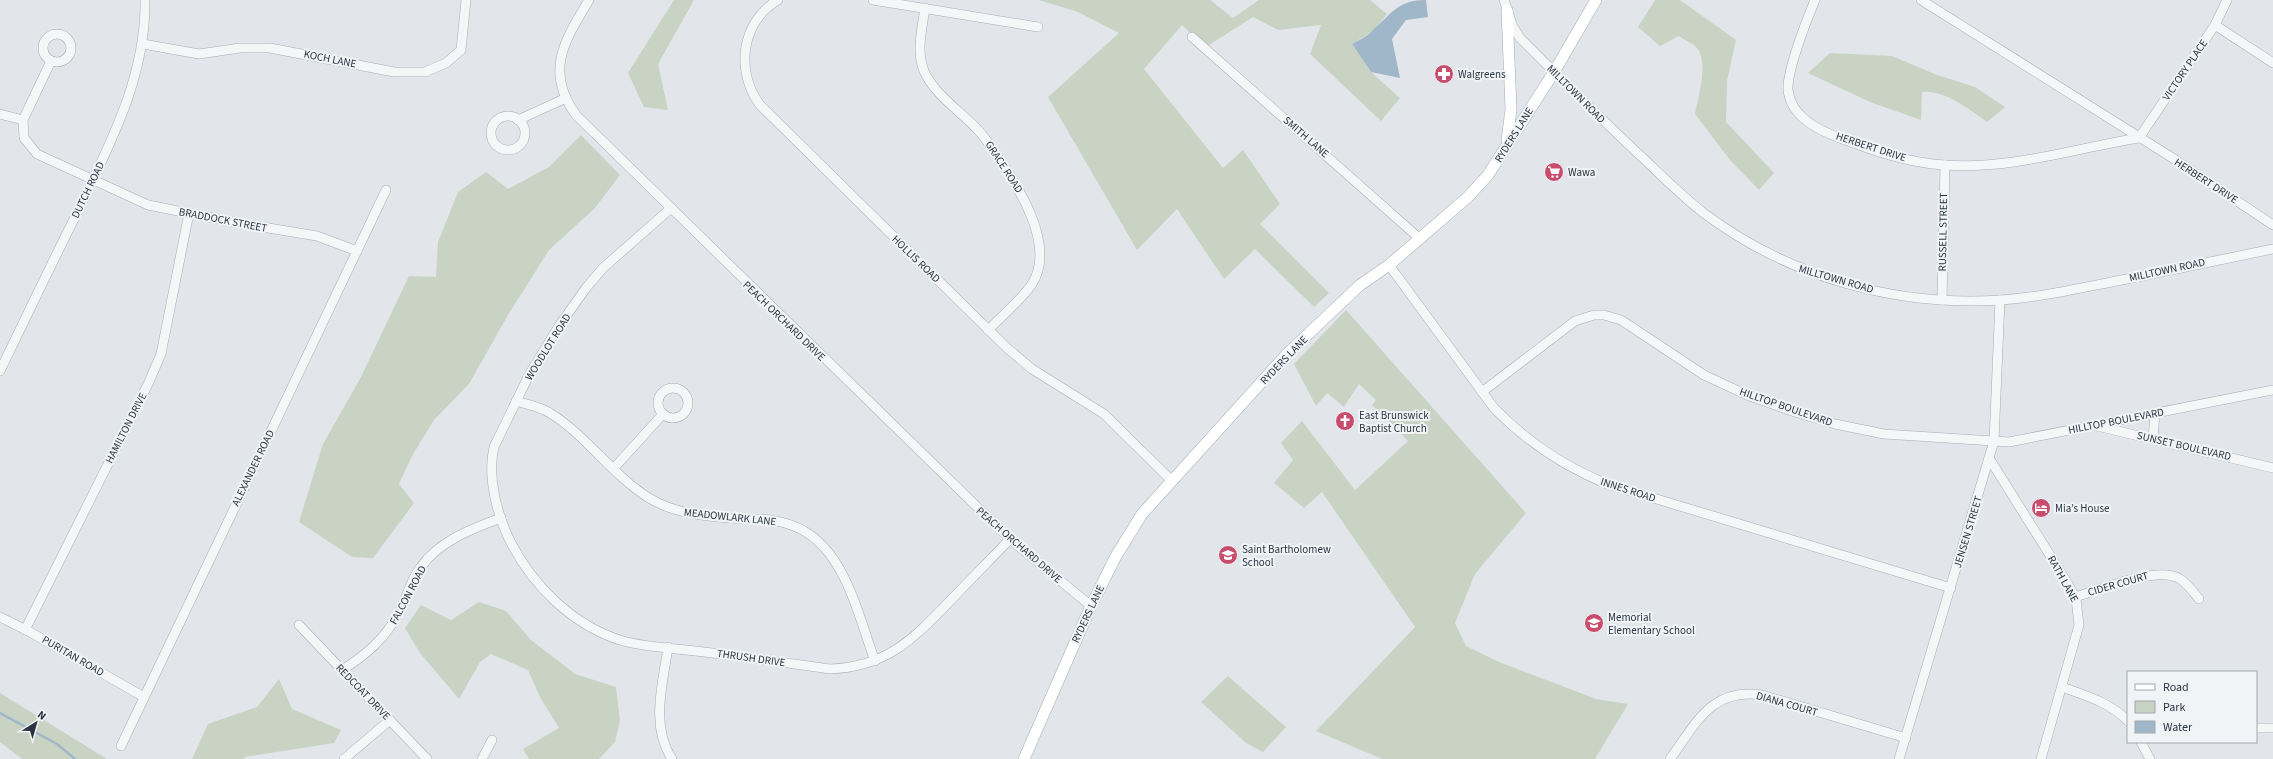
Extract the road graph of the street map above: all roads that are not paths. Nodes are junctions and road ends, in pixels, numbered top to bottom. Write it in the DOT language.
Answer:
graph roads {
  1 [pos="145,0"];
  2 [pos="466,0"];
  3 [pos="589,0"];
  4 [pos="778,0"];
  5 [pos="873,0"];
  6 [pos="1596,0"];
  7 [pos="1815,0"];
  8 [pos="1921,0"];
  9 [pos="2227,0"];
  10 [pos="1505,5"];
  11 [pos="925,8"];
  12 [pos="2215,25"];
  13 [pos="1038,27"];
  14 [pos="1192,37"];
  15 [pos="143,44"];
  16 [pos="51,61"];
  17 [pos="2273,63"];
  18 [pos="1554,72"];
  19 [pos="566,98"];
  20 [pos="0,114"];
  21 [pos="23,120"];
  22 [pos="518,120"];
  23 [pos="2139,138"];
  24 [pos="1507,145"];
  25 [pos="1945,165"];
  26 [pos="93,180"];
  27 [pos="386,190"];
  28 [pos="670,209"];
  29 [pos="189,213"];
  30 [pos="2273,225"];
  31 [pos="1419,238"];
  32 [pos="2273,248"];
  33 [pos="357,251"];
  34 [pos="1389,265"];
  35 [pos="1942,300"];
  36 [pos="2000,300"];
  37 [pos="988,330"];
  38 [pos="0,371"];
  39 [pos="2273,390"];
  40 [pos="1482,392"];
  41 [pos="516,401"];
  42 [pos="2155,413"];
  43 [pos="663,414"];
  44 [pos="2094,425"];
  45 [pos="2153,439"];
  46 [pos="1994,441"];
  47 [pos="1989,458"];
  48 [pos="614,468"];
  49 [pos="2273,468"];
  50 [pos="1172,481"];
  51 [pos="501,518"];
  52 [pos="1010,539"];
  53 [pos="1951,588"];
  54 [pos="2075,597"];
  55 [pos="2200,599"];
  56 [pos="1091,606"];
  57 [pos="0,617"];
  58 [pos="299,624"];
  59 [pos="26,630"];
  60 [pos="668,647"];
  61 [pos="875,661"];
  62 [pos="342,670"];
  63 [pos="2062,687"];
  64 [pos="144,697"];
  65 [pos="2127,719"];
  66 [pos="390,720"];
  67 [pos="2260,728"];
  68 [pos="2273,728"];
  69 [pos="1906,738"];
  70 [pos="492,740"];
  71 [pos="2142,743"];
  72 [pos="121,746"];
  73 [pos="344,759"];
  74 [pos="427,759"];
  75 [pos="482,759"];
  76 [pos="672,759"];
  77 [pos="1024,759"];
  78 [pos="1670,759"];
  79 [pos="1899,759"];
  80 [pos="2040,759"];
  81 [pos="2150,759"];
  1 -- 15 [label="street, DUTCH ROAD"];
  2 -- 15 [label="street, KOCH LANE"];
  3 -- 19 [label="street, PEACH ORCHARD DRIVE"];
  4 -- 37 [label="street, HOLLIS ROAD"];
  5 -- 11 [label="street"];
  6 -- 18 [label="main road, RYDERS LANE"];
  7 -- 25 [label="street, HERBERT DRIVE"];
  8 -- 23 [label="street, HERBERT DRIVE"];
  9 -- 12 [label="street, VICTORY PLACE"];
  10 -- 18 [label="street, MILLTOWN ROAD"];
  10 -- 24 [label="main road"];
  11 -- 13 [label="street"];
  11 -- 37 [label="street, GRACE ROAD"];
  12 -- 17 [label="street"];
  12 -- 23 [label="street, VICTORY PLACE"];
  14 -- 31 [label="street, SMITH LANE"];
  15 -- 26 [label="street, DUTCH ROAD"];
  16 -- 21 [label="street"];
  18 -- 24 [label="main road, RYDERS LANE"];
  18 -- 35 [label="street, MILLTOWN ROAD"];
  19 -- 22 [label="street"];
  19 -- 28 [label="street, PEACH ORCHARD DRIVE"];
  20 -- 21 [label="street"];
  21 -- 26 [label="street, BRADDOCK STREET"];
  23 -- 25 [label="street, HERBERT DRIVE"];
  23 -- 30 [label="street, HERBERT DRIVE"];
  24 -- 31 [label="main road, RYDERS LANE"];
  25 -- 35 [label="street, RUSSELL STREET"];
  26 -- 29 [label="street, BRADDOCK STREET"];
  26 -- 38 [label="street, DUTCH ROAD"];
  27 -- 33 [label="street, ALEXANDER ROAD"];
  28 -- 41 [label="street, WOODLOT ROAD"];
  28 -- 52 [label="street, PEACH ORCHARD DRIVE"];
  29 -- 33 [label="street, BRADDOCK STREET"];
  29 -- 59 [label="street, HAMILTON DRIVE"];
  31 -- 34 [label="main road, RYDERS LANE"];
  32 -- 36 [label="street, MILLTOWN ROAD"];
  33 -- 64 [label="street, ALEXANDER ROAD"];
  34 -- 40 [label="street, INNES ROAD"];
  34 -- 50 [label="main road, RYDERS LANE"];
  35 -- 36 [label="street, MILLTOWN ROAD"];
  36 -- 46 [label="street, JENSEN STREET"];
  37 -- 50 [label="street, HOLLIS ROAD"];
  39 -- 42 [label="street, HILLTOP BOULEVARD"];
  40 -- 46 [label="street, HILLTOP BOULEVARD"];
  40 -- 53 [label="street, INNES ROAD"];
  41 -- 48 [label="street, MEADOWLARK LANE"];
  41 -- 51 [label="street, WOODLOT ROAD"];
  42 -- 44 [label="street, HILLTOP BOULEVARD"];
  42 -- 45 [label="street"];
  43 -- 48 [label="street"];
  44 -- 45 [label="street, SUNSET BOULEVARD"];
  44 -- 46 [label="street, HILLTOP BOULEVARD"];
  45 -- 49 [label="street, SUNSET BOULEVARD"];
  46 -- 47 [label="street, JENSEN STREET"];
  47 -- 53 [label="street, JENSEN STREET"];
  47 -- 54 [label="street, RATH LANE"];
  48 -- 61 [label="street, MEADOWLARK LANE"];
  50 -- 56 [label="main road, RYDERS LANE"];
  51 -- 60 [label="street, THRUSH DRIVE"];
  51 -- 62 [label="street, FALCON ROAD"];
  52 -- 56 [label="street, PEACH ORCHARD DRIVE"];
  52 -- 61 [label="street, THRUSH DRIVE"];
  53 -- 69 [label="street, JENSEN STREET"];
  54 -- 55 [label="street, CIDER COURT"];
  54 -- 63 [label="street, RATH LANE"];
  56 -- 77 [label="main road, RYDERS LANE"];
  57 -- 59 [label="street, PURITAN ROAD"];
  58 -- 62 [label="street, REDCOAT DRIVE"];
  59 -- 64 [label="street, PURITAN ROAD"];
  60 -- 61 [label="street, THRUSH DRIVE"];
  60 -- 76 [label="street"];
  62 -- 66 [label="street, REDCOAT DRIVE"];
  63 -- 65 [label="street"];
  63 -- 80 [label="street, RATH LANE"];
  64 -- 72 [label="street, ALEXANDER ROAD"];
  66 -- 73 [label="street"];
  66 -- 74 [label="street, REDCOAT DRIVE"];
  67 -- 68 [label="street"];
  69 -- 78 [label="street, DIANA COURT"];
  69 -- 79 [label="street, JENSEN STREET"];
  70 -- 75 [label="street"];
  71 -- 81 [label="street"];
}
